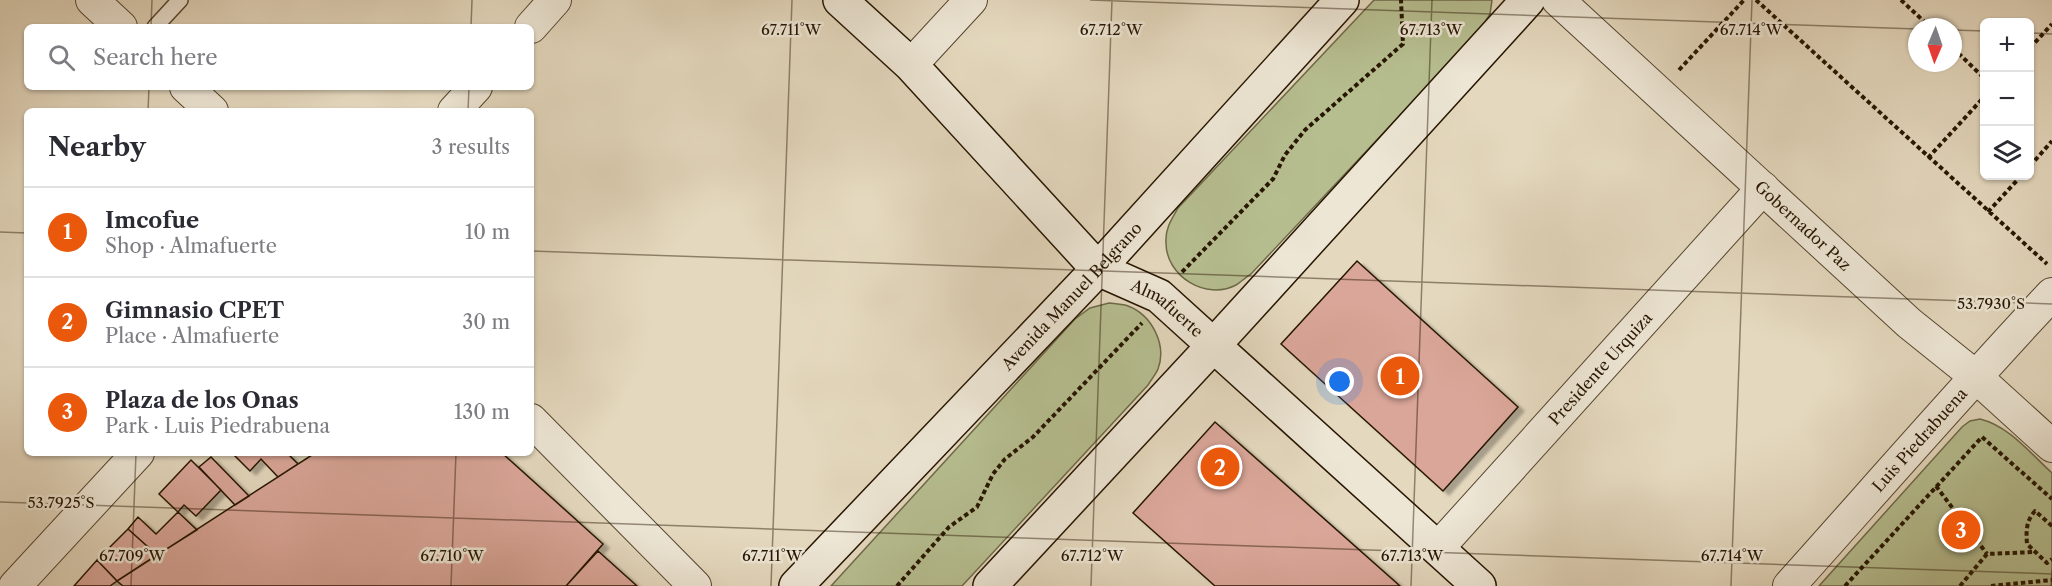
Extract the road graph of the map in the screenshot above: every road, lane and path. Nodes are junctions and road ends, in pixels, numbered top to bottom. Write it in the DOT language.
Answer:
graph roads {
  1 [pos="92,0"];
  2 [pos="180,0"];
  3 [pos="555,0"];
  4 [pos="840,0"];
  5 [pos="971,0"];
  6 [pos="1342,0"];
  7 [pos="1528,0"];
  8 [pos="1558,0"];
  9 [pos="1743,0"];
  10 [pos="1756,0"];
  11 [pos="1901,0"];
  12 [pos="1920,18"];
  13 [pos="118,24"];
  14 [pos="158,24"];
  15 [pos="534,24"];
  16 [pos="2052,24"];
  17 [pos="2034,44"];
  18 [pos="1962,57"];
  19 [pos="911,65"];
  20 [pos="1980,74"];
  21 [pos="189,90"];
  22 [pos="473,90"];
  23 [pos="1659,92"];
  24 [pos="1980,101"];
  25 [pos="209,108"];
  26 [pos="457,108"];
  27 [pos="2052,141"];
  28 [pos="1928,158"];
  29 [pos="2034,161"];
  30 [pos="2017,180"];
  31 [pos="1762,188"];
  32 [pos="1988,212"];
  33 [pos="2052,268"];
  34 [pos="1098,269"];
  35 [pos="2052,294"];
  36 [pos="1213,346"];
  37 [pos="1975,376"];
  38 [pos="534,423"];
  39 [pos="2052,446"];
  40 [pos="135,456"];
  41 [pos="1936,486"];
  42 [pos="2052,499"];
  43 [pos="2052,525"];
  44 [pos="1438,548"];
  45 [pos="2035,552"];
  46 [pos="1987,554"];
  47 [pos="2052,559"];
  48 [pos="2052,580"];
  49 [pos="1847,585"];
  50 [pos="15,586"];
  51 [pos="695,586"];
  52 [pos="796,586"];
  53 [pos="990,586"];
  54 [pos="1479,586"];
  55 [pos="1788,586"];
  56 [pos="1960,586"];
  57 [pos="1991,586"];
  1 -- 13 [label="street"];
  2 -- 14 [label="lane"];
  3 -- 15 [label="street"];
  4 -- 19 [label="main road, Almafuerte"];
  5 -- 19 [label="street"];
  6 -- 34 [label="main road, Avenida Manuel Belgrano"];
  7 -- 36 [label="main road"];
  8 -- 23 [label="street, Gobernador Paz"];
  9 -- 23 [label="path"];
  10 -- 28 [label="path"];
  11 -- 12 [label="path"];
  16 -- 17 [label="path"];
  18 -- 20 [label="path"];
  19 -- 34 [label="main road, Almafuerte"];
  21 -- 25 [label="street"];
  22 -- 26 [label="street"];
  23 -- 31 [label="street, Gobernador Paz"];
  24 -- 28 [label="path"];
  27 -- 29 [label="path"];
  28 -- 32 [label="path"];
  30 -- 32 [label="path"];
  31 -- 37 [label="street, Gobernador Paz"];
  31 -- 44 [label="street, Presidente Urquiza"];
  32 -- 33 [label="path"];
  34 -- 36 [label="main road, Almafuerte"];
  34 -- 52 [label="main road, Avenida Manuel Belgrano"];
  35 -- 37 [label="street, Luis Piedrabuena"];
  36 -- 44 [label="main road, Almafuerte"];
  36 -- 53 [label="main road"];
  37 -- 39 [label="street, Gobernador Paz"];
  37 -- 55 [label="street, Luis Piedrabuena"];
  38 -- 51 [label="street"];
  40 -- 50 [label="street"];
  41 -- 42 [label="path"];
  41 -- 46 [label="path"];
  41 -- 49 [label="path"];
  43 -- 45 [label="path"];
  44 -- 54 [label="main road, Almafuerte"];
  45 -- 46 [label="path"];
  45 -- 47 [label="path"];
  46 -- 56 [label="path"];
  48 -- 57 [label="path"];
}
